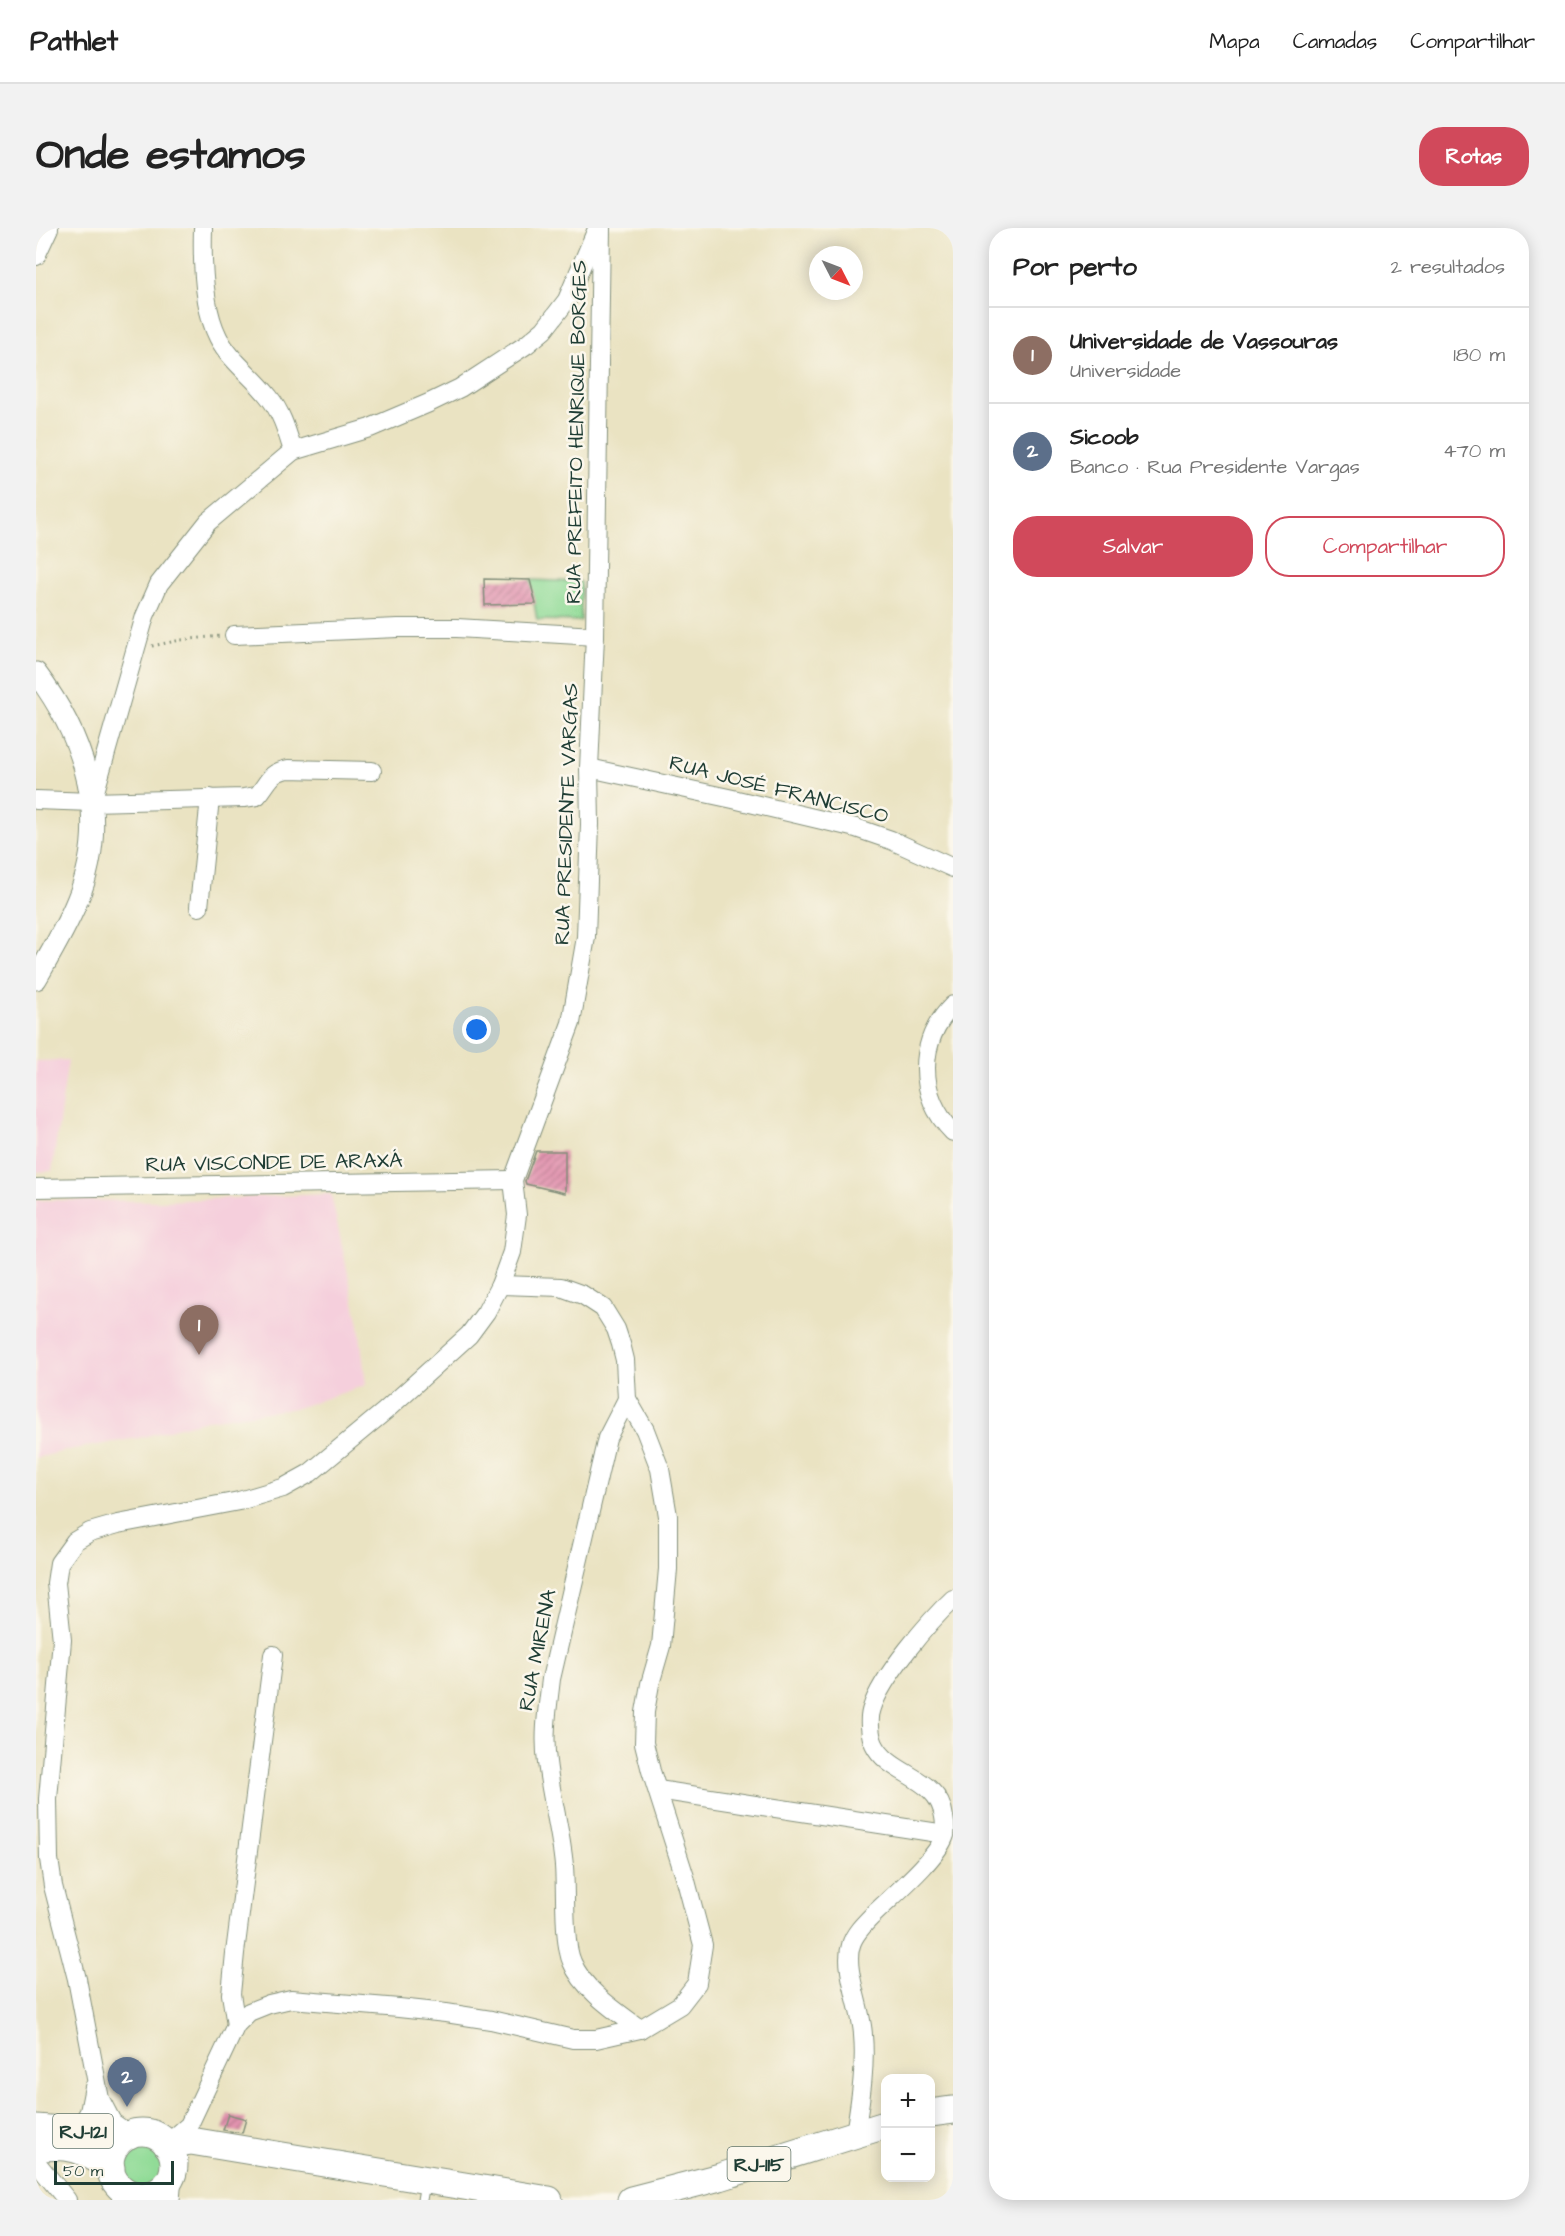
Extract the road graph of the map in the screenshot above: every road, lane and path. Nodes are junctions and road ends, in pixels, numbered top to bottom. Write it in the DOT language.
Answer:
graph roads {
  1 [pos="49,228"];
  2 [pos="203,228"];
  3 [pos="599,228"];
  4 [pos="36,256"];
  5 [pos="293,451"];
  6 [pos="234,635"];
  7 [pos="595,636"];
  8 [pos="135,650"];
  9 [pos="36,673"];
  10 [pos="589,768"];
  11 [pos="372,771"];
  12 [pos="210,798"];
  13 [pos="36,800"];
  14 [pos="92,802"];
  15 [pos="953,868"];
  16 [pos="200,908"];
  17 [pos="36,978"];
  18 [pos="953,1005"];
  19 [pos="953,1132"];
  20 [pos="513,1180"];
  21 [pos="36,1188"];
  22 [pos="500,1285"];
  23 [pos="627,1399"];
  24 [pos="953,1599"];
  25 [pos="273,1655"];
  26 [pos="658,1791"];
  27 [pos="945,1834"];
  28 [pos="236,2025"];
  29 [pos="640,2030"];
  30 [pos="95,2076"];
  31 [pos="953,2110"];
  32 [pos="935,2112"];
  33 [pos="881,2127"];
  34 [pos="36,2128"];
  35 [pos="78,2131"];
  36 [pos="855,2134"];
  37 [pos="130,2135"];
  38 [pos="179,2139"];
  39 [pos="36,2148"];
  40 [pos="36,2162"];
  41 [pos="111,2168"];
  42 [pos="171,2183"];
  43 [pos="424,2190"];
  44 [pos="67,2200"];
  45 [pos="549,2200"];
  46 [pos="631,2200"];
  1 -- 4 [label="street"];
  2 -- 5 [label="street"];
  3 -- 5 [label="street"];
  3 -- 7 [label="street, RUA PREFEITO HENRIQUE BORGES"];
  5 -- 8 [label="street"];
  6 -- 7 [label="street"];
  6 -- 8 [label="path"];
  7 -- 10 [label="street, RUA PRESIDENTE VARGAS"];
  8 -- 14 [label="street"];
  9 -- 14 [label="street"];
  10 -- 15 [label="street, RUA JOSÉ FRANCISCO"];
  10 -- 20 [label="street, RUA PRESIDENTE VARGAS"];
  11 -- 12 [label="street"];
  12 -- 14 [label="street"];
  12 -- 16 [label="street"];
  13 -- 14 [label="street"];
  14 -- 17 [label="street"];
  18 -- 19 [label="street"];
  20 -- 21 [label="street, RUA VISCONDE DE ARAXÁ"];
  20 -- 22 [label="street, RUA PRESIDENTE VARGAS"];
  22 -- 23 [label="street"];
  22 -- 30 [label="street, RUA PRESIDENTE VARGAS"];
  23 -- 26 [label="street"];
  23 -- 29 [label="street, RUA MIRENA"];
  24 -- 27 [label="street"];
  25 -- 28 [label="street"];
  26 -- 27 [label="street"];
  26 -- 29 [label="street"];
  27 -- 36 [label="street"];
  28 -- 29 [label="street"];
  28 -- 38 [label="street"];
  30 -- 35 [label="street, RUA PRESIDENTE VARGAS"];
  30 -- 37 [label="street, RUA PRESIDENTE VARGAS"];
  31 -- 32 [label="main road"];
  33 -- 36 [label="main road, RJ-115"];
  34 -- 35 [label="main road, RJ-121"];
  35 -- 37 [label="main road, RJ-121"];
  36 -- 46 [label="main road, RJ-115"];
  37 -- 38 [label="main road"];
  37 -- 41 [label="main road"];
  38 -- 42 [label="main road"];
  38 -- 43 [label="main road"];
  39 -- 41 [label="main road, RJ-121"];
  40 -- 44 [label="street"];
  41 -- 42 [label="main road"];
  43 -- 45 [label="main road"];
}
